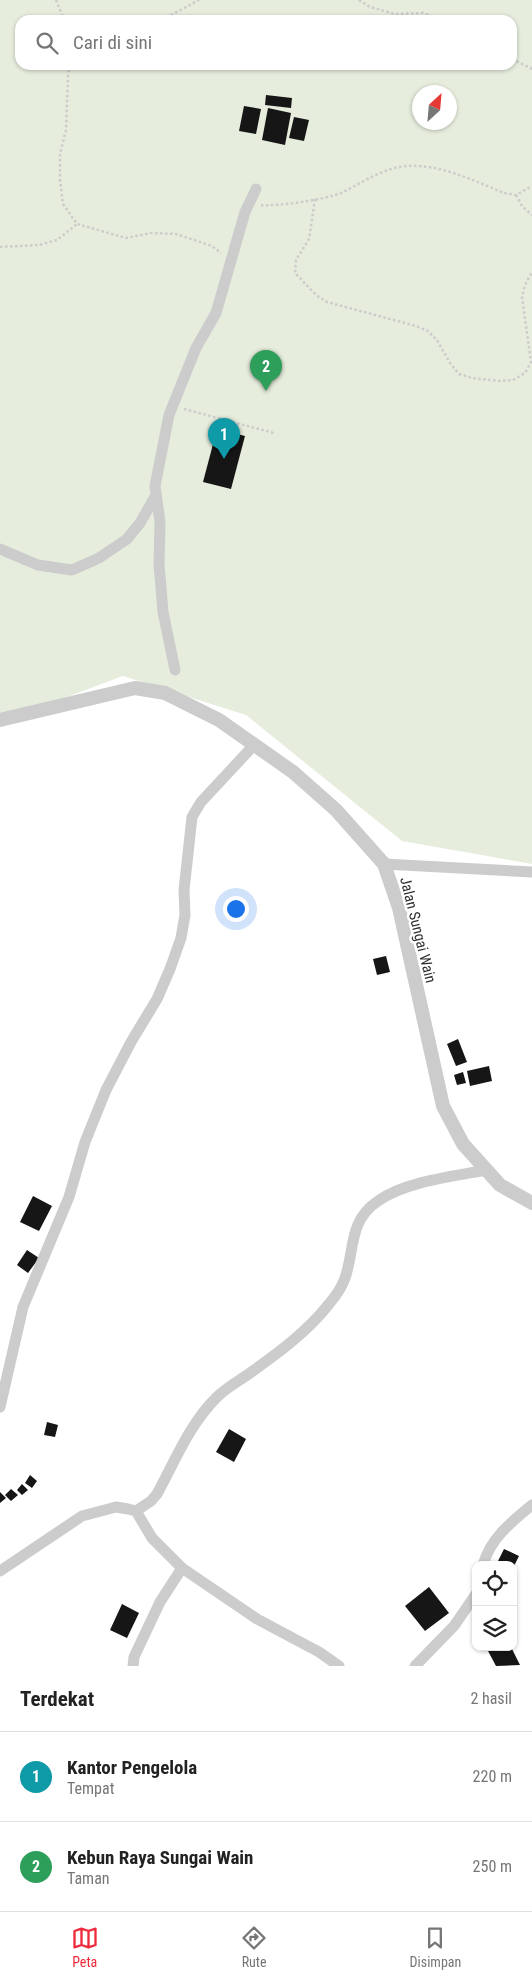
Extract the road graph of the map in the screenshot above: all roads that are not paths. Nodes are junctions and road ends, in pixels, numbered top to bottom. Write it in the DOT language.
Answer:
graph roads {
  1 [pos="256,189"];
  2 [pos="156,495"];
  3 [pos="0,549"];
  4 [pos="175,670"];
  5 [pos="0,720"];
  6 [pos="254,745"];
  7 [pos="384,864"];
  8 [pos="532,872"];
  9 [pos="486,1170"];
  10 [pos="532,1203"];
  11 [pos="0,1407"];
  12 [pos="532,1505"];
  13 [pos="136,1511"];
  14 [pos="484,1561"];
  15 [pos="182,1568"];
  16 [pos="0,1571"];
  17 [pos="472,1600"];
  18 [pos="133,1666"];
  19 [pos="339,1666"];
  20 [pos="415,1666"];
  1 -- 2 [label="street"];
  2 -- 3 [label="street"];
  2 -- 4 [label="street"];
  5 -- 6 [label="street, Jalan Sungai Wain"];
  6 -- 7 [label="street, Jalan Sungai Wain"];
  6 -- 11 [label="street"];
  7 -- 8 [label="street"];
  7 -- 9 [label="street, Jalan Sungai Wain"];
  9 -- 10 [label="street, Jalan Sungai Wain"];
  9 -- 13 [label="street"];
  12 -- 14 [label="street"];
  13 -- 15 [label="street"];
  13 -- 16 [label="street"];
  15 -- 18 [label="street"];
  15 -- 19 [label="street"];
  17 -- 20 [label="street"];
}
